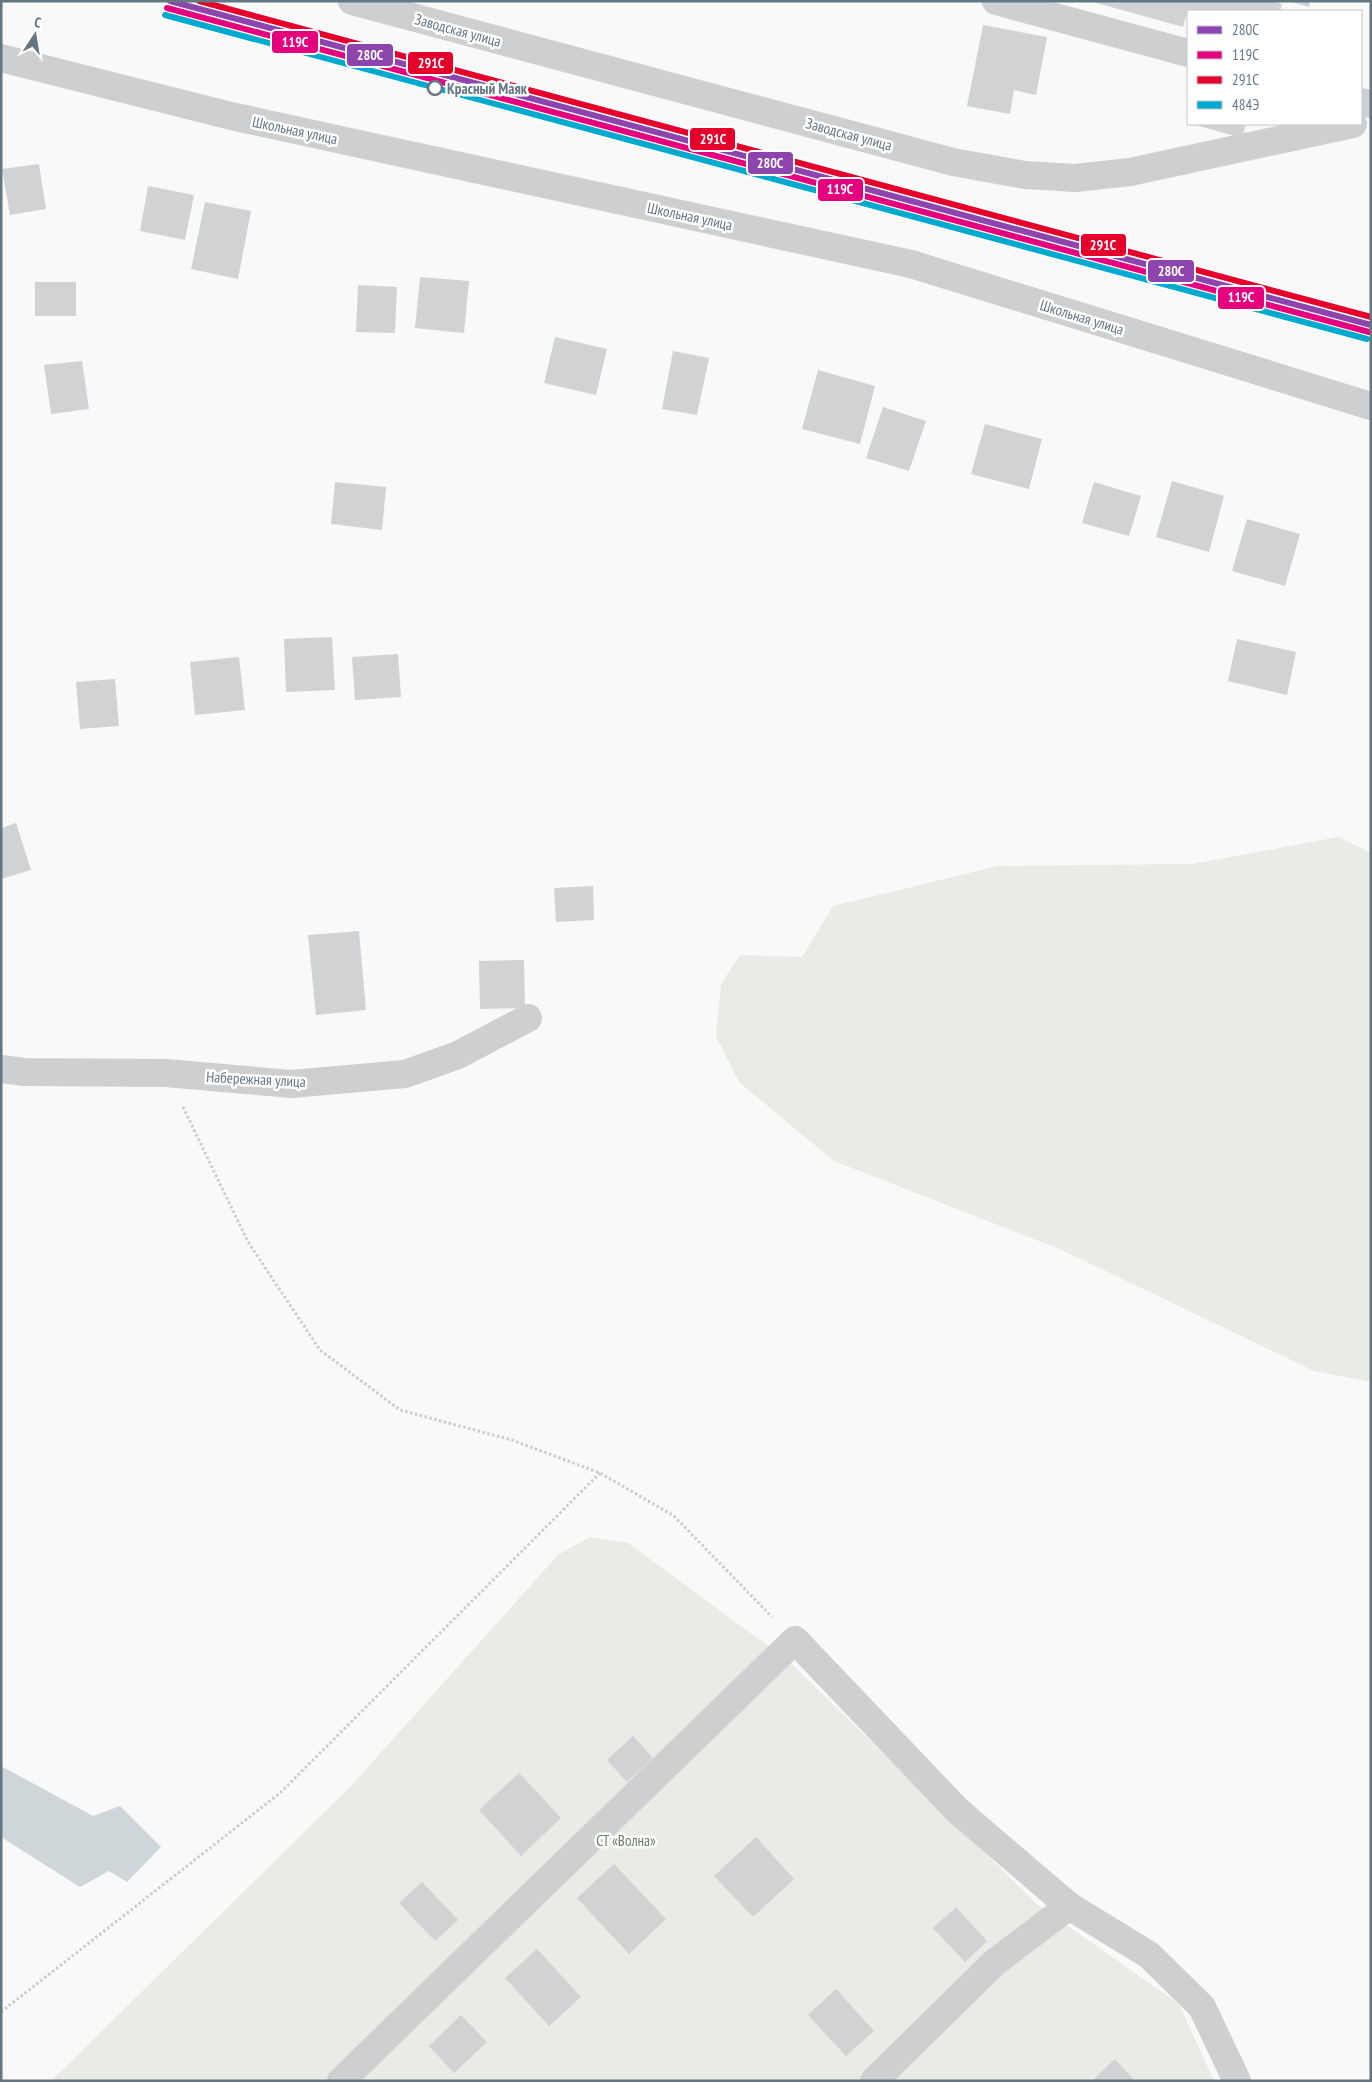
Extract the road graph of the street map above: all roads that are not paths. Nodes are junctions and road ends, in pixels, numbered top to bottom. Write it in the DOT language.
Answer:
graph roads {
  1 [pos="352,1"];
  2 [pos="996,1"];
  3 [pos="1187,53"];
  4 [pos="1,58"];
  5 [pos="1348,125"];
  6 [pos="1371,406"];
  7 [pos="528,1018"];
  8 [pos="1,1069"];
  9 [pos="1069,1906"];
  10 [pos="341,2081"];
  11 [pos="874,2081"];
  12 [pos="1237,2081"];
  1 -- 5 [label="street, Заводская улица"];
  2 -- 3 [label="street"];
  4 -- 6 [label="street, Школьная улица"];
  7 -- 8 [label="street, Набережная улица"];
  9 -- 10 [label="street"];
  9 -- 11 [label="street"];
  9 -- 12 [label="street"];
}
